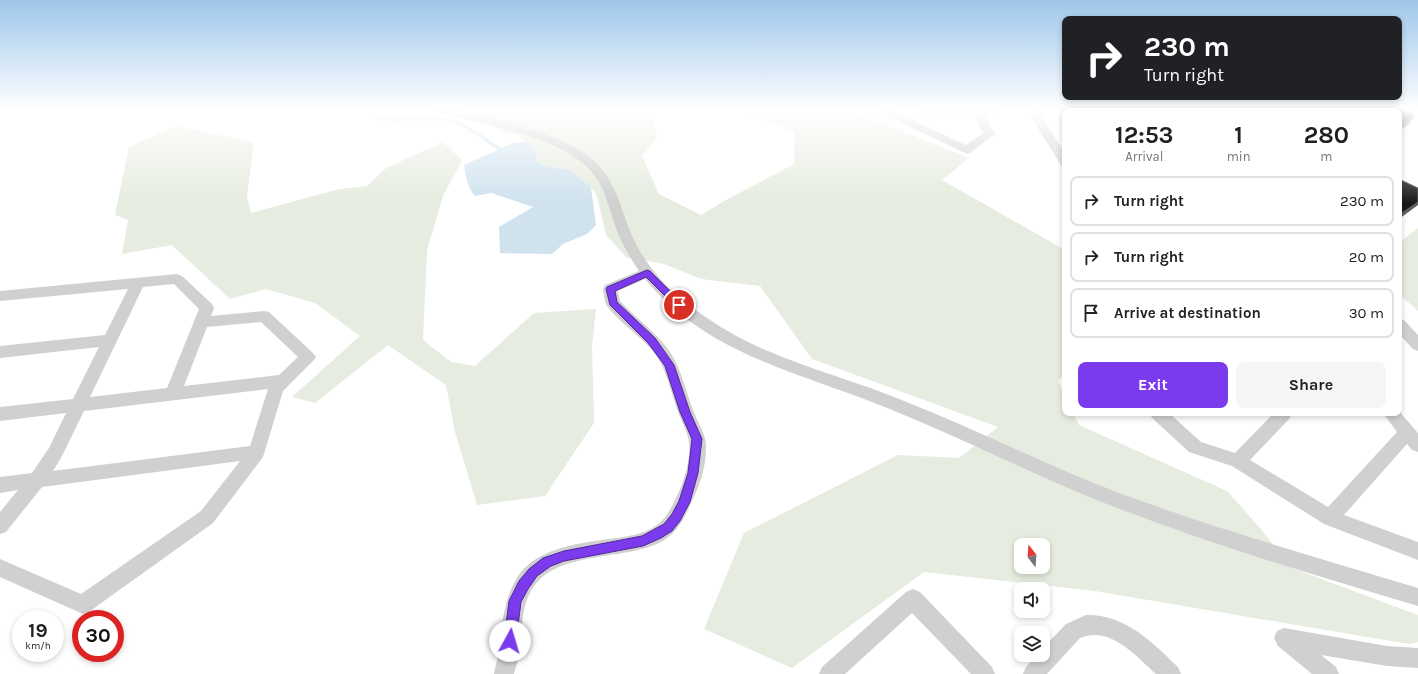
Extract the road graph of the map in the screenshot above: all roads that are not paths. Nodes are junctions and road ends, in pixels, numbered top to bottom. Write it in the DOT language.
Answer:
graph roads {
  1 [pos="548,140"];
  2 [pos="947,140"];
  3 [pos="980,140"];
  4 [pos="1051,140"];
  5 [pos="1062,157"];
  6 [pos="647,273"];
  7 [pos="138,283"];
  8 [pos="0,296"];
  9 [pos="201,322"];
  10 [pos="1402,328"];
  11 [pos="111,340"];
  12 [pos="1418,345"];
  13 [pos="0,352"];
  14 [pos="283,381"];
  15 [pos="173,394"];
  16 [pos="80,405"];
  17 [pos="0,414"];
  18 [pos="1161,416"];
  19 [pos="1281,416"];
  20 [pos="1394,416"];
  21 [pos="1413,439"];
  22 [pos="257,452"];
  23 [pos="1238,461"];
  24 [pos="37,480"];
  25 [pos="0,485"];
  26 [pos="1330,518"];
  27 [pos="0,526"];
  28 [pos="1418,551"];
  29 [pos="0,568"];
  30 [pos="1418,597"];
  31 [pos="1418,658"];
  32 [pos="504,674"];
  33 [pos="830,674"];
  34 [pos="985,674"];
  35 [pos="1033,674"];
  36 [pos="1171,674"];
  37 [pos="1329,674"];
  1 -- 6 [label="street"];
  2 -- 3 [label="street"];
  4 -- 5 [label="street"];
  6 -- 30 [label="street"];
  6 -- 32 [label="street"];
  7 -- 8 [label="street"];
  7 -- 9 [label="street"];
  7 -- 11 [label="street"];
  9 -- 14 [label="street"];
  9 -- 15 [label="street"];
  10 -- 12 [label="street"];
  11 -- 13 [label="street"];
  11 -- 16 [label="street"];
  14 -- 15 [label="street"];
  14 -- 22 [label="street"];
  15 -- 16 [label="street"];
  16 -- 17 [label="street"];
  16 -- 24 [label="street"];
  18 -- 23 [label="street"];
  19 -- 23 [label="street"];
  20 -- 21 [label="street"];
  21 -- 26 [label="street"];
  22 -- 24 [label="street"];
  22 -- 29 [label="street"];
  23 -- 26 [label="street"];
  24 -- 25 [label="street"];
  24 -- 27 [label="street"];
  26 -- 28 [label="street"];
  31 -- 37 [label="street"];
  33 -- 34 [label="street"];
  35 -- 36 [label="street"];
}
